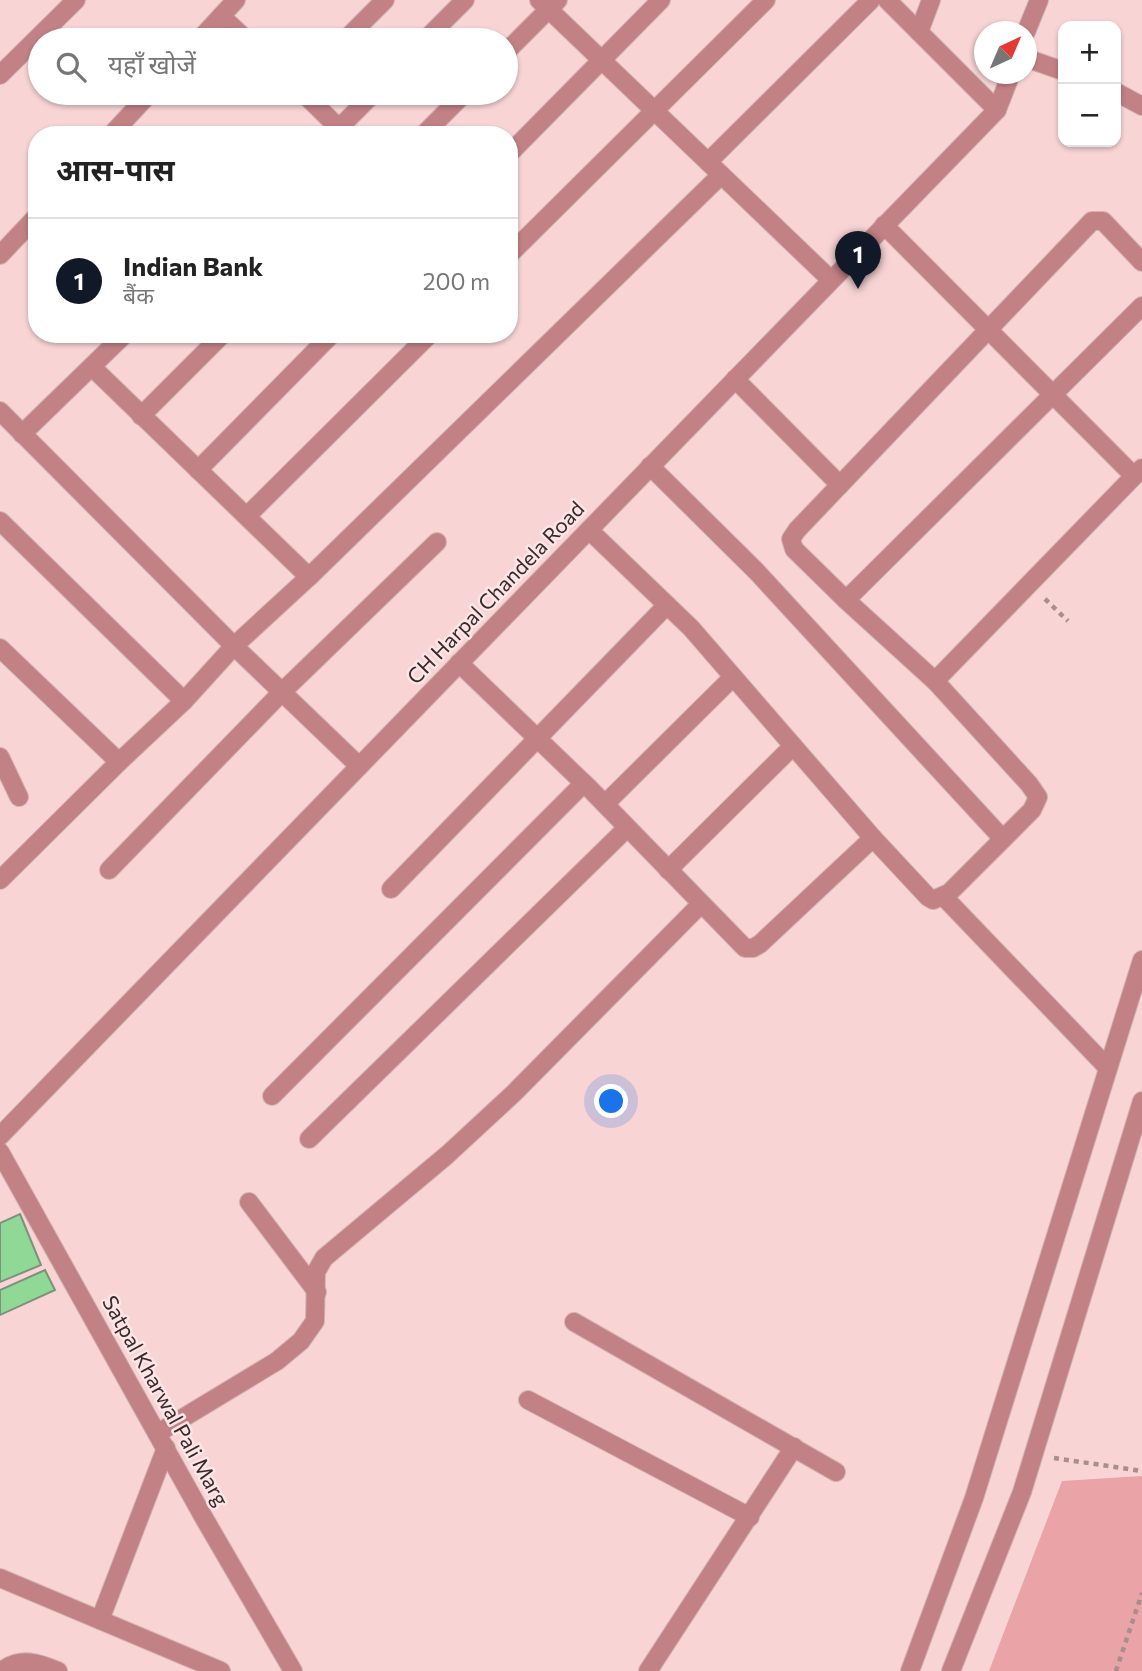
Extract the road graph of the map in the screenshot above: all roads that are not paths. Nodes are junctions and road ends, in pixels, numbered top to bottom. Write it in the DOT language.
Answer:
graph roads {
  1 [pos="76,0"];
  2 [pos="236,0"];
  3 [pos="385,0"];
  4 [pos="465,0"];
  5 [pos="661,0"];
  6 [pos="766,0"];
  7 [pos="871,0"];
  8 [pos="887,0"];
  9 [pos="931,0"];
  10 [pos="1039,0"];
  11 [pos="548,3"];
  12 [pos="221,16"];
  13 [pos="1031,21"];
  14 [pos="48,28"];
  15 [pos="210,28"];
  16 [pos="234,28"];
  17 [pos="357,28"];
  18 [pos="437,28"];
  19 [pos="919,32"];
  20 [pos="518,38"];
  21 [pos="28,47"];
  22 [pos="602,60"];
  23 [pos="1037,62"];
  24 [pos="1058,69"];
  25 [pos="0,75"];
  26 [pos="1007,84"];
  27 [pos="1121,95"];
  28 [pos="139,105"];
  29 [pos="313,105"];
  30 [pos="362,105"];
  31 [pos="453,105"];
  32 [pos="1142,106"];
  33 [pos="654,110"];
  34 [pos="997,110"];
  35 [pos="119,126"];
  36 [pos="330,126"];
  37 [pos="341,126"];
  38 [pos="432,126"];
  39 [pos="518,145"];
  40 [pos="708,162"];
  41 [pos="721,175"];
  42 [pos="28,225"];
  43 [pos="884,225"];
  44 [pos="518,246"];
  45 [pos="0,255"];
  46 [pos="1142,262"];
  47 [pos="831,280"];
  48 [pos="1142,306"];
  49 [pos="989,329"];
  50 [pos="116,343"];
  51 [pos="214,343"];
  52 [pos="323,343"];
  53 [pos="421,343"];
  54 [pos="92,367"];
  55 [pos="735,379"];
  56 [pos="1053,395"];
  57 [pos="0,411"];
  58 [pos="141,416"];
  59 [pos="22,434"];
  60 [pos="650,466"];
  61 [pos="198,470"];
  62 [pos="1138,472"];
  63 [pos="840,485"];
  64 [pos="247,516"];
  65 [pos="0,521"];
  66 [pos="589,530"];
  67 [pos="437,542"];
  68 [pos="309,577"];
  69 [pos="846,600"];
  70 [pos="667,606"];
  71 [pos="234,646"];
  72 [pos="0,648"];
  73 [pos="459,663"];
  74 [pos="733,677"];
  75 [pos="935,681"];
  76 [pos="281,693"];
  77 [pos="184,701"];
  78 [pos="537,738"];
  79 [pos="793,746"];
  80 [pos="0,757"];
  81 [pos="119,762"];
  82 [pos="359,766"];
  83 [pos="584,783"];
  84 [pos="19,797"];
  85 [pos="605,804"];
  86 [pos="627,828"];
  87 [pos="873,838"];
  88 [pos="1003,839"];
  89 [pos="109,870"];
  90 [pos="668,870"];
  91 [pos="0,880"];
  92 [pos="391,889"];
  93 [pos="943,896"];
  94 [pos="701,904"];
  95 [pos="1142,960"];
  96 [pos="1108,1068"];
  97 [pos="272,1096"];
  98 [pos="1142,1101"];
  99 [pos="0,1136"];
  100 [pos="309,1139"];
  101 [pos="0,1152"];
  102 [pos="249,1202"];
  103 [pos="317,1292"];
  104 [pos="573,1322"];
  105 [pos="528,1400"];
  106 [pos="162,1441"];
  107 [pos="794,1447"];
  108 [pos="836,1472"];
  109 [pos="750,1517"];
  110 [pos="0,1578"];
  111 [pos="100,1620"];
  112 [pos="2,1671"];
  113 [pos="58,1671"];
  114 [pos="221,1671"];
  115 [pos="293,1671"];
  116 [pos="648,1671"];
  117 [pos="911,1671"];
  118 [pos="951,1671"];
  1 -- 14 [label="street"];
  2 -- 12 [label="street"];
  3 -- 17 [label="street"];
  4 -- 18 [label="street"];
  5 -- 22 [label="street"];
  6 -- 33 [label="street"];
  7 -- 40 [label="street"];
  8 -- 19 [label="street"];
  9 -- 19 [label="street"];
  10 -- 13 [label="street"];
  11 -- 20 [label="street"];
  11 -- 22 [label="street"];
  12 -- 15 [label="street"];
  12 -- 16 [label="street"];
  19 -- 34 [label="street"];
  21 -- 25 [label="street"];
  22 -- 33 [label="street"];
  22 -- 39 [label="street"];
  23 -- 24 [label="street"];
  26 -- 34 [label="street, CH Harpal Chandela Road"];
  27 -- 32 [label="street"];
  28 -- 35 [label="street"];
  29 -- 36 [label="street"];
  30 -- 37 [label="street"];
  31 -- 38 [label="street"];
  33 -- 40 [label="street"];
  33 -- 44 [label="street"];
  34 -- 43 [label="street, CH Harpal Chandela Road"];
  40 -- 41 [label="street"];
  41 -- 47 [label="street"];
  41 -- 68 [label="street"];
  42 -- 45 [label="street"];
  43 -- 47 [label="street, CH Harpal Chandela Road"];
  43 -- 49 [label="street"];
  46 -- 49 [label="street"];
  47 -- 55 [label="street, CH Harpal Chandela Road"];
  48 -- 56 [label="street"];
  49 -- 56 [label="street"];
  49 -- 63 [label="street"];
  50 -- 54 [label="street"];
  51 -- 58 [label="street"];
  52 -- 61 [label="street"];
  53 -- 64 [label="street"];
  54 -- 58 [label="street"];
  54 -- 59 [label="street"];
  55 -- 60 [label="street, CH Harpal Chandela Road"];
  55 -- 63 [label="street"];
  56 -- 62 [label="street"];
  56 -- 69 [label="street"];
  57 -- 59 [label="street"];
  58 -- 61 [label="street"];
  59 -- 71 [label="street"];
  60 -- 66 [label="street, CH Harpal Chandela Road"];
  60 -- 88 [label="street"];
  61 -- 64 [label="street"];
  62 -- 75 [label="street"];
  63 -- 69 [label="street"];
  64 -- 68 [label="street"];
  65 -- 77 [label="street"];
  66 -- 70 [label="street"];
  66 -- 73 [label="street, CH Harpal Chandela Road"];
  67 -- 76 [label="street"];
  68 -- 71 [label="street"];
  69 -- 75 [label="street"];
  70 -- 74 [label="street"];
  70 -- 78 [label="street"];
  71 -- 76 [label="street"];
  71 -- 77 [label="street"];
  72 -- 81 [label="street"];
  73 -- 78 [label="street"];
  73 -- 82 [label="street, CH Harpal Chandela Road"];
  74 -- 79 [label="street"];
  74 -- 85 [label="street"];
  75 -- 88 [label="street"];
  76 -- 82 [label="street"];
  76 -- 89 [label="street"];
  77 -- 81 [label="street"];
  78 -- 83 [label="street"];
  78 -- 92 [label="street"];
  79 -- 87 [label="street"];
  79 -- 90 [label="street"];
  80 -- 84 [label="street"];
  81 -- 91 [label="street"];
  82 -- 99 [label="street, CH Harpal Chandela Road"];
  83 -- 85 [label="street"];
  83 -- 97 [label="street"];
  85 -- 86 [label="street"];
  86 -- 90 [label="street"];
  86 -- 100 [label="street"];
  87 -- 93 [label="street"];
  87 -- 94 [label="street"];
  88 -- 93 [label="street"];
  90 -- 94 [label="street"];
  93 -- 96 [label="street"];
  94 -- 103 [label="street"];
  95 -- 96 [label="street"];
  96 -- 117 [label="street"];
  98 -- 118 [label="street"];
  101 -- 106 [label="street, Satpal Kharwal Pali Marg"];
  102 -- 103 [label="street"];
  103 -- 106 [label="street"];
  104 -- 107 [label="street"];
  105 -- 109 [label="street"];
  106 -- 111 [label="street"];
  106 -- 115 [label="street, Satpal Kharwal Pali Marg"];
  107 -- 108 [label="street"];
  107 -- 109 [label="street"];
  109 -- 116 [label="street"];
  110 -- 111 [label="street"];
  111 -- 114 [label="street"];
  112 -- 113 [label="street"];
}
